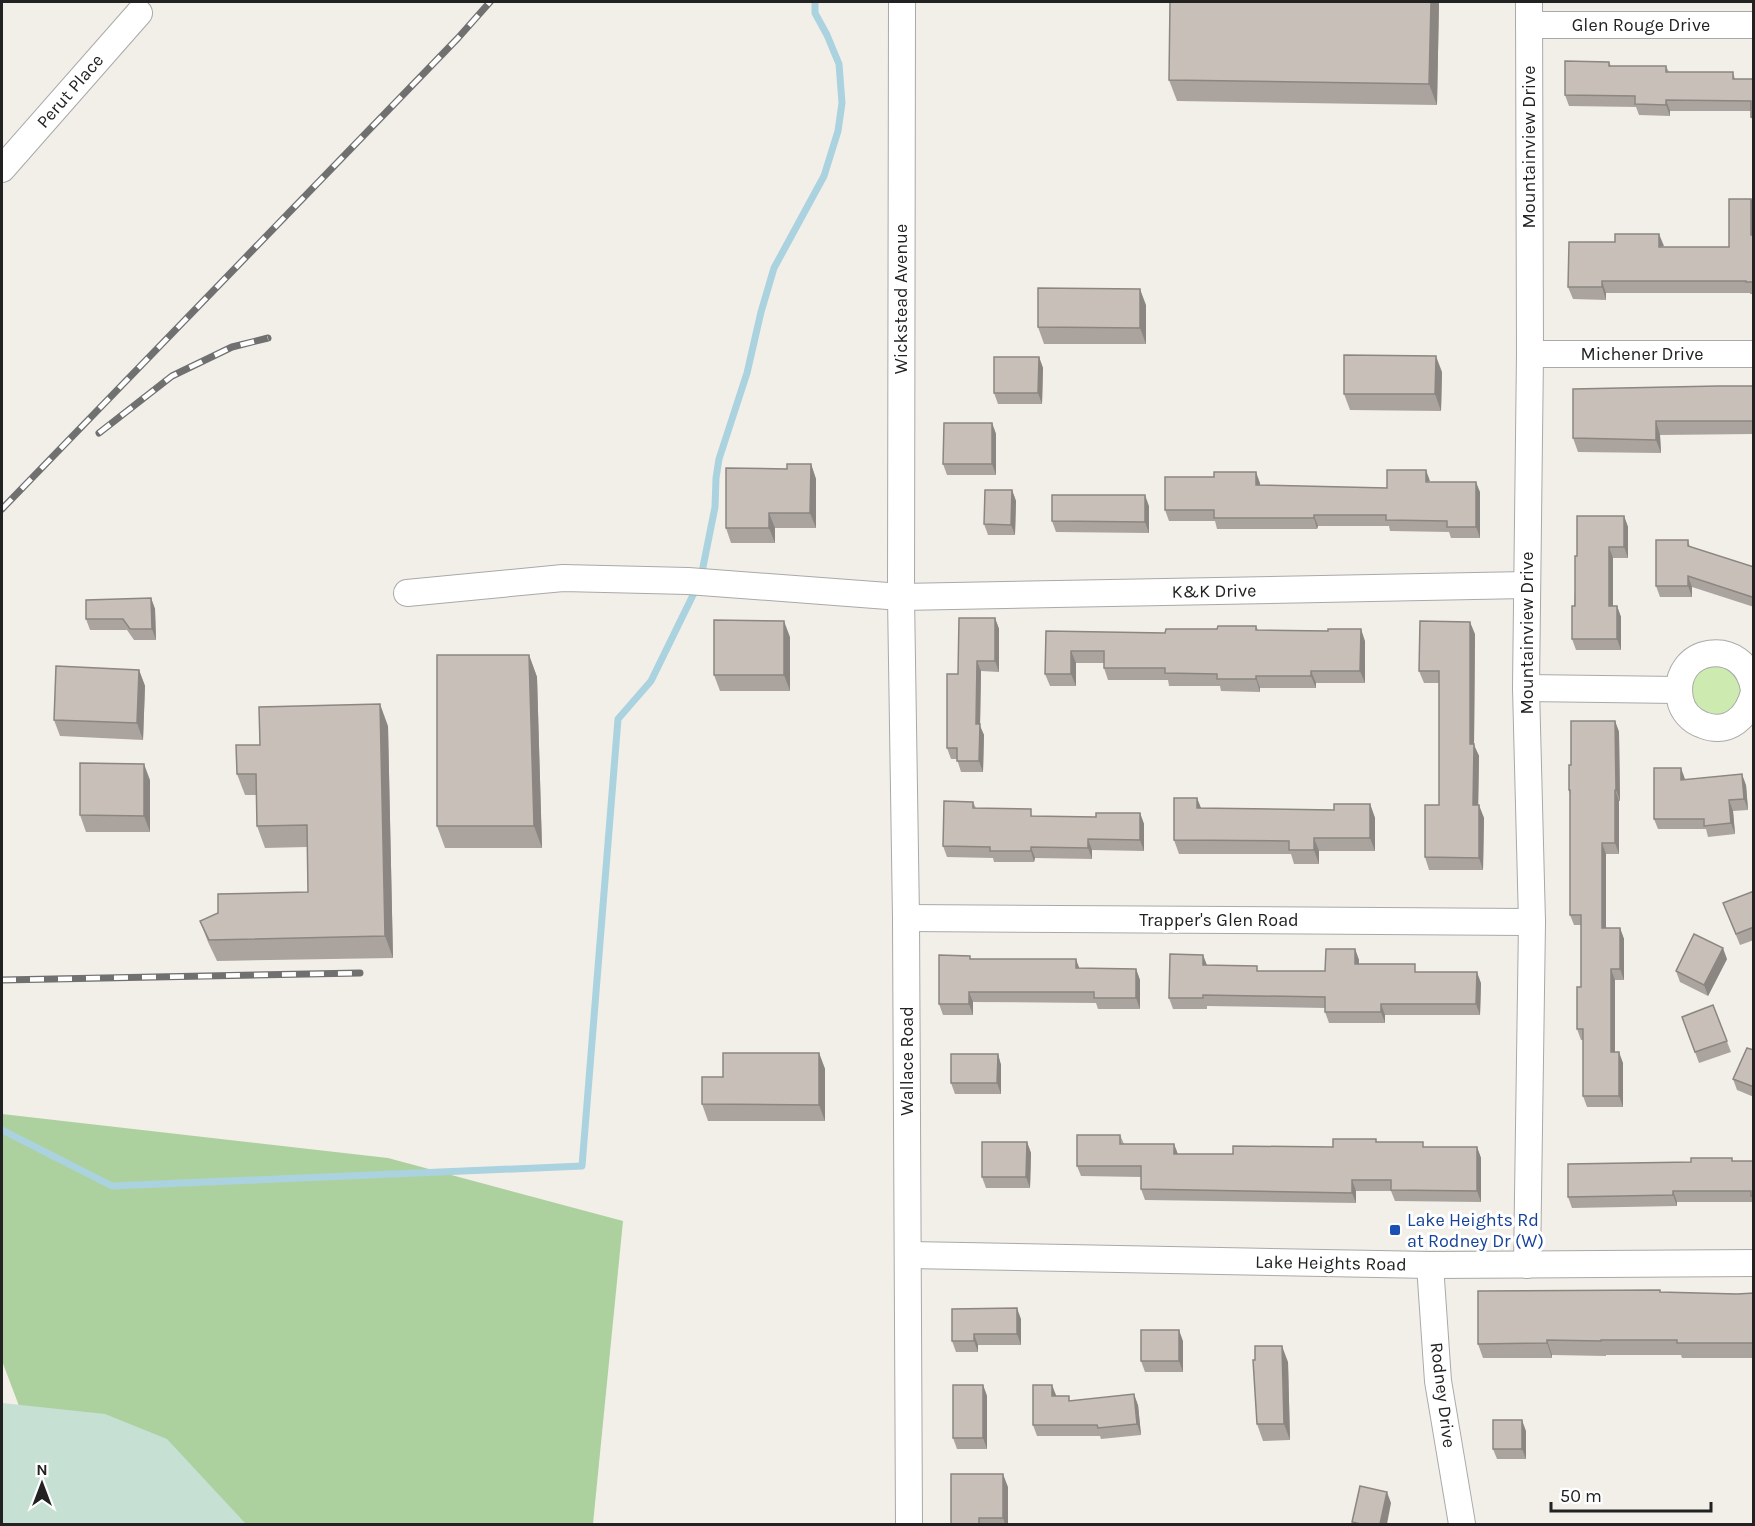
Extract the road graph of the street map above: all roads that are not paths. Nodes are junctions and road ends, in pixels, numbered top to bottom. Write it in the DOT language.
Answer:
graph roads {
  1 [pos="902,2"];
  2 [pos="139,13"];
  3 [pos="1529,13"];
  4 [pos="1754,25"];
  5 [pos="2,170"];
  6 [pos="1530,354"];
  7 [pos="1754,354"];
  8 [pos="1527,585"];
  9 [pos="407,593"];
  10 [pos="901,597"];
  11 [pos="1526,688"];
  12 [pos="1678,690"];
  13 [pos="1754,691"];
  14 [pos="906,918"];
  15 [pos="1532,922"];
  16 [pos="909,1255"];
  17 [pos="1754,1263"];
  18 [pos="1430,1265"];
  19 [pos="1527,1265"];
  20 [pos="909,1524"];
  21 [pos="1462,1524"];
  1 -- 10 [label="street, Wickstead Avenue"];
  2 -- 5 [label="street, Perut Place"];
  3 -- 4 [label="street, Glen Rouge Drive"];
  3 -- 6 [label="street, Mountainview Drive"];
  6 -- 7 [label="street, Michener Drive"];
  6 -- 8 [label="street, Mountainview Drive"];
  8 -- 10 [label="street, K&K Drive"];
  8 -- 11 [label="street, Mountainview Drive"];
  9 -- 10 [label="street, K&K Drive"];
  10 -- 14 [label="street, Wallace Road"];
  11 -- 12 [label="street"];
  11 -- 15 [label="street, Mountainview Drive"];
  12 -- 13 [label="street"];
  12 -- 13 [label="street"];
  14 -- 15 [label="street, Trapper's Glen Road"];
  14 -- 16 [label="street, Wallace Road"];
  15 -- 19 [label="street, Mountainview Drive"];
  16 -- 18 [label="street, Lake Heights Road"];
  16 -- 20 [label="street, Wallace Road"];
  17 -- 19 [label="street, Lake Heights Road"];
  18 -- 19 [label="street, Lake Heights Road"];
  18 -- 21 [label="street, Rodney Drive"];
}
